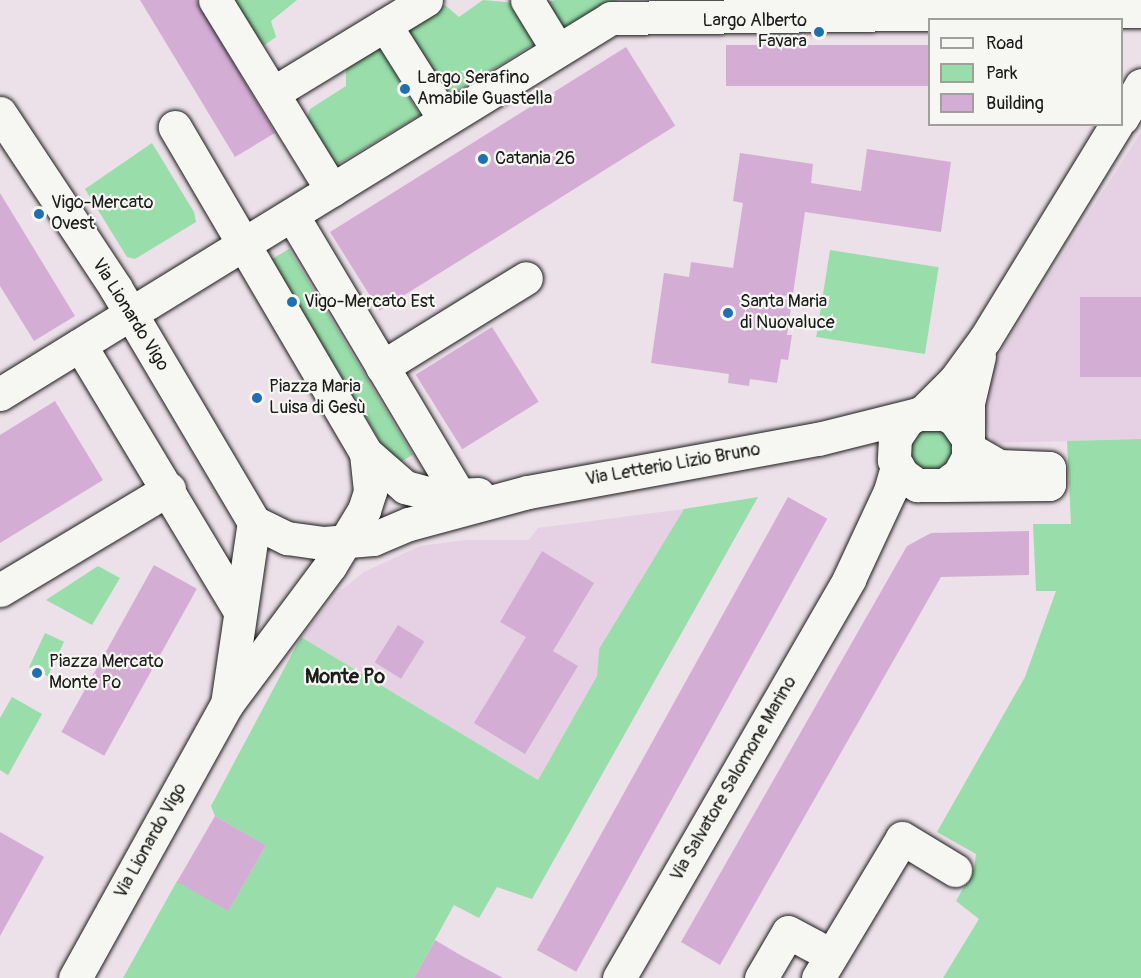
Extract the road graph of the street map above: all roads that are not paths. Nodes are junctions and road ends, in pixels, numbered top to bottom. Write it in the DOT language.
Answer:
graph roads {
  1 [pos="215,0"];
  2 [pos="426,0"];
  3 [pos="527,0"];
  4 [pos="681,8"];
  5 [pos="1141,12"];
  6 [pos="385,25"];
  7 [pos="557,49"];
  8 [pos="1141,85"];
  9 [pos="273,93"];
  10 [pos="0,113"];
  11 [pos="1123,116"];
  12 [pos="445,120"];
  13 [pos="1116,126"];
  14 [pos="175,127"];
  15 [pos="332,190"];
  16 [pos="292,215"];
  17 [pos="242,246"];
  18 [pos="526,278"];
  19 [pos="131,314"];
  20 [pos="986,339"];
  21 [pos="80,345"];
  22 [pos="382,367"];
  23 [pos="0,394"];
  24 [pos="921,413"];
  25 [pos="818,439"];
  26 [pos="967,442"];
  27 [pos="366,453"];
  28 [pos="895,463"];
  29 [pos="940,486"];
  30 [pos="169,489"];
  31 [pos="528,492"];
  32 [pos="459,495"];
  33 [pos="254,522"];
  34 [pos="345,541"];
  35 [pos="849,579"];
  36 [pos="0,590"];
  37 [pos="240,611"];
  38 [pos="227,705"];
  39 [pos="955,870"];
  40 [pos="825,967"];
  41 [pos="75,978"];
  42 [pos="619,978"];
  43 [pos="760,978"];
  1 -- 9 [label="street"];
  2 -- 6 [label="street"];
  3 -- 7 [label="street"];
  4 -- 5 [label="street"];
  4 -- 7 [label="street"];
  6 -- 9 [label="street"];
  6 -- 12 [label="street"];
  7 -- 12 [label="street"];
  8 -- 11 [label="street"];
  9 -- 15 [label="street"];
  10 -- 19 [label="street, Via Lionardo Vigo"];
  12 -- 15 [label="street"];
  13 -- 20 [label="street"];
  14 -- 17 [label="street"];
  15 -- 16 [label="street"];
  16 -- 17 [label="street"];
  16 -- 22 [label="street"];
  17 -- 19 [label="street"];
  17 -- 27 [label="street"];
  18 -- 22 [label="street"];
  19 -- 21 [label="street"];
  19 -- 33 [label="street, Via Lionardo Vigo"];
  20 -- 24 [label="street"];
  20 -- 26 [label="street"];
  21 -- 23 [label="street"];
  21 -- 30 [label="street"];
  22 -- 32 [label="street"];
  24 -- 25 [label="street"];
  24 -- 26 [label="street"];
  24 -- 28 [label="street"];
  25 -- 28 [label="street"];
  25 -- 31 [label="street, Via Letterio Lizio Bruno"];
  26 -- 29 [label="street"];
  26 -- 29 [label="street"];
  27 -- 32 [label="street"];
  27 -- 34 [label="street"];
  28 -- 29 [label="street"];
  28 -- 35 [label="street"];
  29 -- 35 [label="street"];
  30 -- 36 [label="street"];
  30 -- 37 [label="street"];
  31 -- 32 [label="street"];
  31 -- 34 [label="street"];
  33 -- 34 [label="street"];
  33 -- 37 [label="street"];
  34 -- 38 [label="street"];
  35 -- 42 [label="street, Via Salvatore Salomone Marino"];
  37 -- 38 [label="street"];
  38 -- 41 [label="street, Via Lionardo Vigo"];
  39 -- 40 [label="street"];
  40 -- 43 [label="street"];
}
